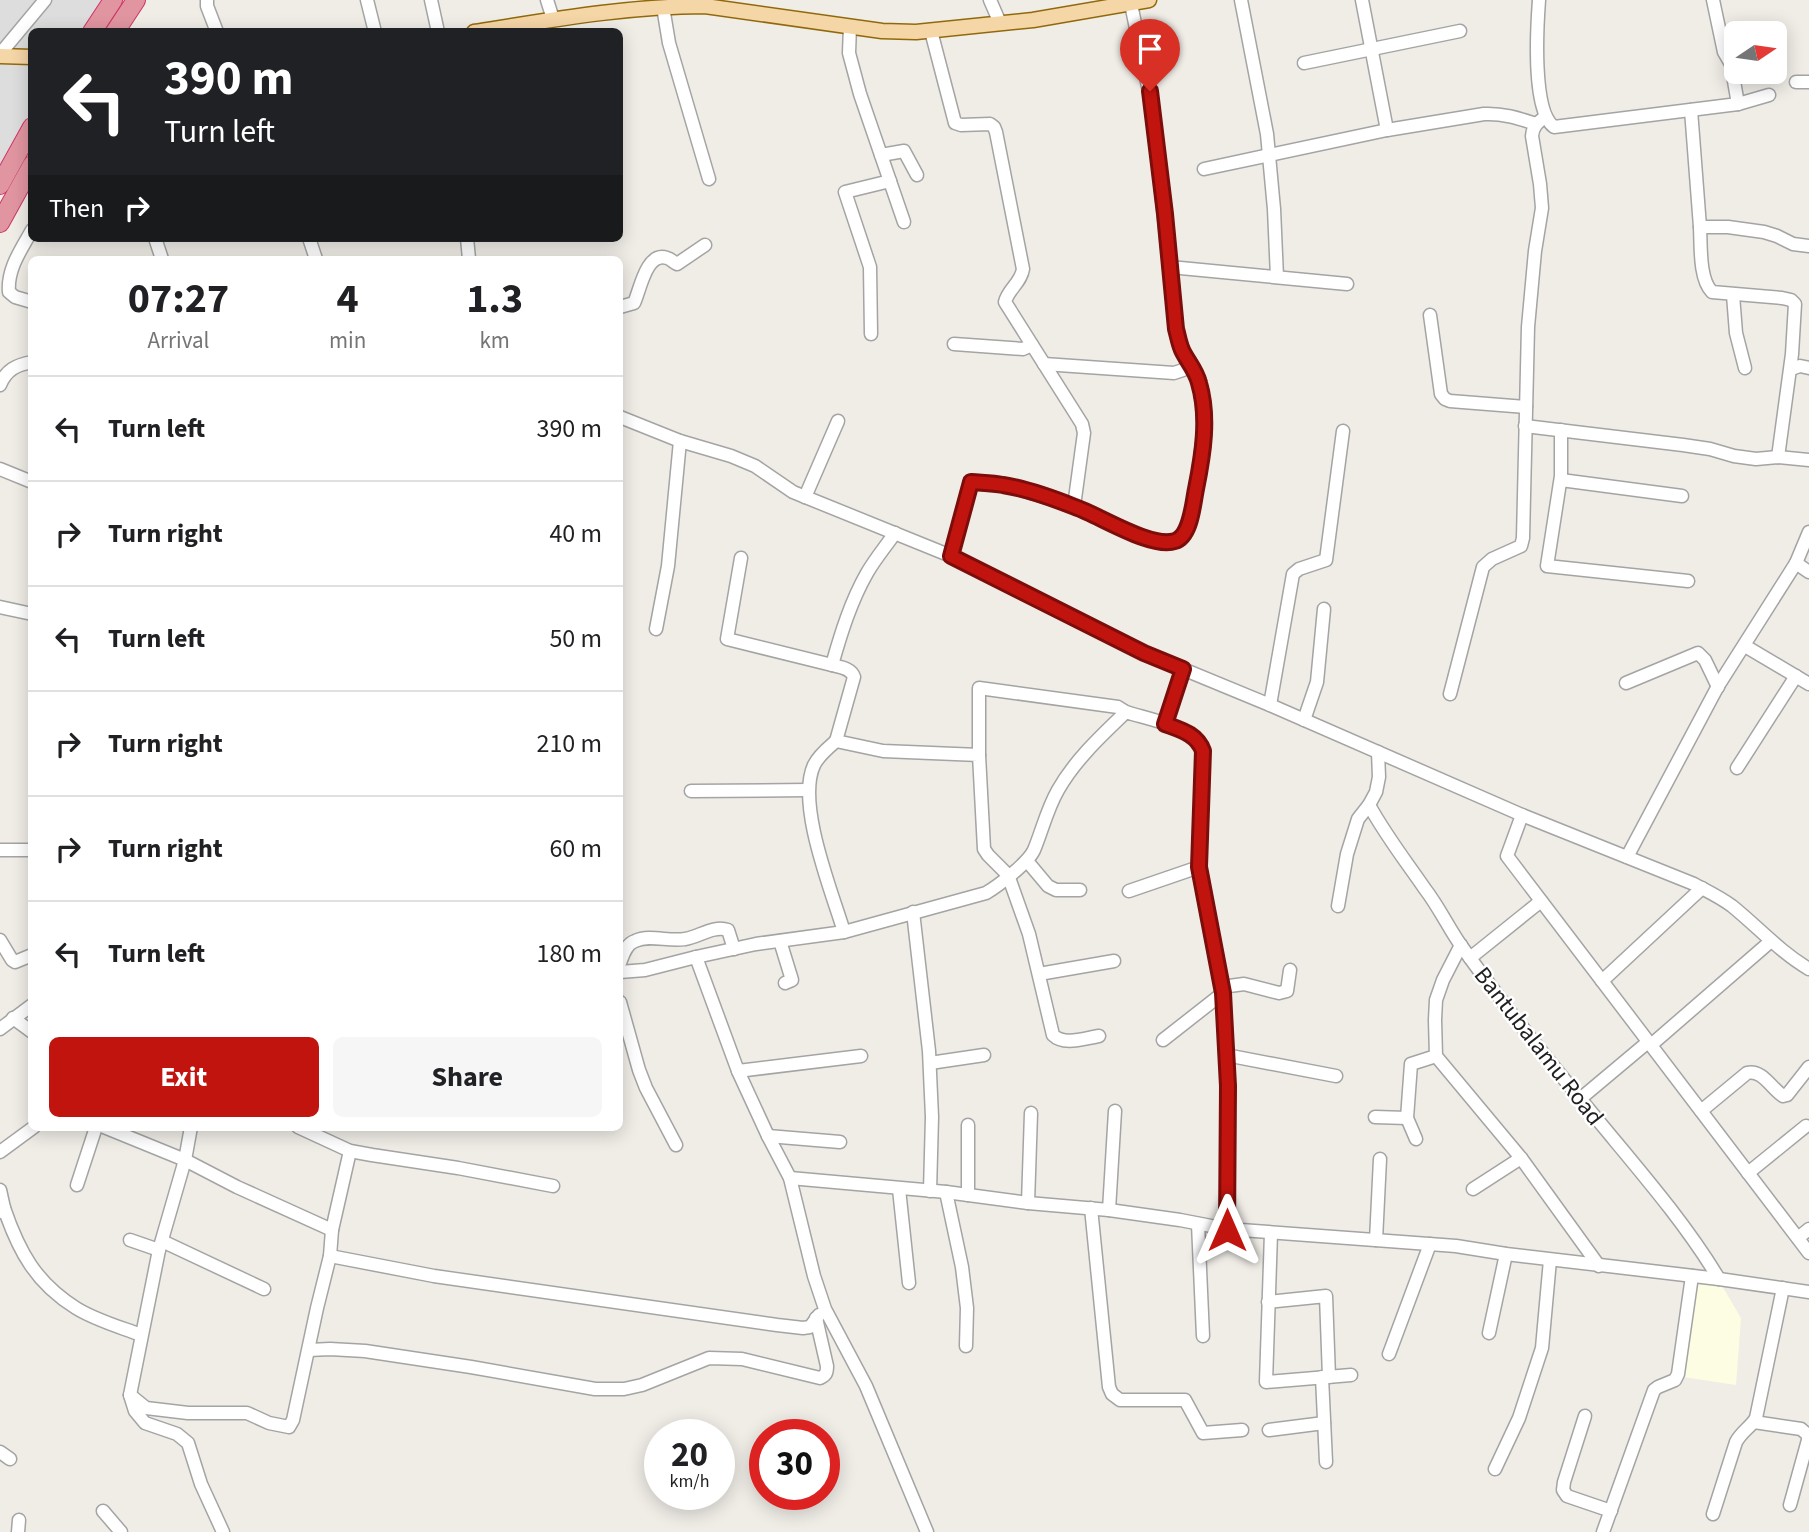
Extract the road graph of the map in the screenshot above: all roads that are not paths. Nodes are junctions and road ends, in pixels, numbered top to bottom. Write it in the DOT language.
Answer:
graph roads {
  1 [pos="45,0"];
  2 [pos="113,0"];
  3 [pos="136,0"];
  4 [pos="207,0"];
  5 [pos="367,0"];
  6 [pos="430,0"];
  7 [pos="547,0"];
  8 [pos="990,0"];
  9 [pos="1149,0"];
  10 [pos="1241,0"];
  11 [pos="1362,0"];
  12 [pos="1539,0"];
  13 [pos="1713,0"];
  14 [pos="1131,4"];
  15 [pos="1075,6"];
  16 [pos="663,7"];
  17 [pos="755,7"];
  18 [pos="1000,23"];
  19 [pos="548,24"];
  20 [pos="850,26"];
  21 [pos="95,28"];
  22 [pos="118,28"];
  23 [pos="215,28"];
  24 [pos="374,28"];
  25 [pos="437,28"];
  26 [pos="511,28"];
  27 [pos="931,31"];
  28 [pos="1460,31"];
  29 [pos="1371,49"];
  30 [pos="0,55"];
  31 [pos="28,57"];
  32 [pos="1304,63"];
  33 [pos="1769,95"];
  34 [pos="1738,104"];
  35 [pos="1691,110"];
  36 [pos="1540,120"];
  37 [pos="1387,130"];
  38 [pos="28,134"];
  39 [pos="881,155"];
  40 [pos="1269,155"];
  41 [pos="1205,169"];
  42 [pos="28,172"];
  43 [pos="917,175"];
  44 [pos="709,179"];
  45 [pos="890,181"];
  46 [pos="0,185"];
  47 [pos="904,222"];
  48 [pos="0,223"];
  49 [pos="1700,228"];
  50 [pos="28,237"];
  51 [pos="705,245"];
  52 [pos="1809,246"];
  53 [pos="1170,267"];
  54 [pos="1277,277"];
  55 [pos="1347,284"];
  56 [pos="1733,295"];
  57 [pos="28,301"];
  58 [pos="623,306"];
  59 [pos="1430,315"];
  60 [pos="871,334"];
  61 [pos="954,344"];
  62 [pos="1032,345"];
  63 [pos="28,363"];
  64 [pos="1189,363"];
  65 [pos="1044,364"];
  66 [pos="1745,368"];
  67 [pos="1809,368"];
  68 [pos="1791,369"];
  69 [pos="0,385"];
  70 [pos="1526,407"];
  71 [pos="623,418"];
  72 [pos="838,421"];
  73 [pos="1525,426"];
  74 [pos="1561,430"];
  75 [pos="1343,431"];
  76 [pos="680,441"];
  77 [pos="1778,457"];
  78 [pos="1809,460"];
  79 [pos="0,469"];
  80 [pos="28,480"];
  81 [pos="1561,480"];
  82 [pos="1682,496"];
  83 [pos="806,497"];
  84 [pos="1074,506"];
  85 [pos="1809,531"];
  86 [pos="895,533"];
  87 [pos="951,556"];
  88 [pos="741,558"];
  89 [pos="1796,563"];
  90 [pos="1809,572"];
  91 [pos="1688,581"];
  92 [pos="0,607"];
  93 [pos="1324,609"];
  94 [pos="28,613"];
  95 [pos="656,629"];
  96 [pos="1745,646"];
  97 [pos="832,665"];
  98 [pos="1183,669"];
  99 [pos="1796,676"];
  100 [pos="1626,683"];
  101 [pos="1809,684"];
  102 [pos="1717,687"];
  103 [pos="1450,694"];
  104 [pos="1270,705"];
  105 [pos="1126,712"];
  106 [pos="1304,720"];
  107 [pos="1165,724"];
  108 [pos="836,741"];
  109 [pos="1378,752"];
  110 [pos="979,755"];
  111 [pos="1737,768"];
  112 [pos="808,790"];
  113 [pos="691,791"];
  114 [pos="1368,805"];
  115 [pos="1522,814"];
  116 [pos="0,850"];
  117 [pos="28,850"];
  118 [pos="1627,857"];
  119 [pos="1027,861"];
  120 [pos="1199,867"];
  121 [pos="1009,875"];
  122 [pos="1702,888"];
  123 [pos="1080,890"];
  124 [pos="1129,891"];
  125 [pos="1541,901"];
  126 [pos="1338,906"];
  127 [pos="912,912"];
  128 [pos="844,932"];
  129 [pos="0,940"];
  130 [pos="780,941"];
  131 [pos="1771,941"];
  132 [pos="1461,945"];
  133 [pos="734,949"];
  134 [pos="623,956"];
  135 [pos="28,957"];
  136 [pos="696,957"];
  137 [pos="1470,958"];
  138 [pos="1114,961"];
  139 [pos="1809,969"];
  140 [pos="1290,970"];
  141 [pos="623,972"];
  142 [pos="1039,974"];
  143 [pos="1602,981"];
  144 [pos="785,983"];
  145 [pos="1222,990"];
  146 [pos="28,1008"];
  147 [pos="623,1013"];
  148 [pos="13,1018"];
  149 [pos="0,1029"];
  150 [pos="28,1029"];
  151 [pos="1099,1036"];
  152 [pos="1163,1040"];
  153 [pos="1650,1044"];
  154 [pos="984,1055"];
  155 [pos="1226,1055"];
  156 [pos="860,1056"];
  157 [pos="1436,1056"];
  158 [pos="930,1063"];
  159 [pos="1809,1067"];
  160 [pos="738,1071"];
  161 [pos="1336,1076"];
  162 [pos="1580,1099"];
  163 [pos="1115,1111"];
  164 [pos="1701,1111"];
  165 [pos="1031,1113"];
  166 [pos="1375,1117"];
  167 [pos="1407,1118"];
  168 [pos="968,1125"];
  169 [pos="1806,1126"];
  170 [pos="29,1131"];
  171 [pos="95,1131"];
  172 [pos="114,1131"];
  173 [pos="190,1131"];
  174 [pos="307,1131"];
  175 [pos="768,1136"];
  176 [pos="1416,1139"];
  177 [pos="840,1142"];
  178 [pos="676,1146"];
  179 [pos="350,1150"];
  180 [pos="0,1152"];
  181 [pos="1521,1158"];
  182 [pos="1380,1159"];
  183 [pos="185,1160"];
  184 [pos="1748,1174"];
  185 [pos="790,1178"];
  186 [pos="77,1185"];
  187 [pos="553,1186"];
  188 [pos="899,1189"];
  189 [pos="1473,1189"];
  190 [pos="0,1191"];
  191 [pos="930,1191"];
  192 [pos="946,1192"];
  193 [pos="968,1195"];
  194 [pos="1028,1203"];
  195 [pos="1091,1209"];
  196 [pos="2,1210"];
  197 [pos="1109,1210"];
  198 [pos="1198,1224"];
  199 [pos="1809,1229"];
  200 [pos="332,1230"];
  201 [pos="1227,1230"];
  202 [pos="1271,1233"];
  203 [pos="1798,1238"];
  204 [pos="130,1240"];
  205 [pos="1376,1240"];
  206 [pos="1430,1244"];
  207 [pos="160,1246"];
  208 [pos="1809,1253"];
  209 [pos="1506,1254"];
  210 [pos="330,1256"];
  211 [pos="1550,1260"];
  212 [pos="1599,1266"];
  213 [pos="1692,1276"];
  214 [pos="1719,1279"];
  215 [pos="909,1283"];
  216 [pos="1783,1288"];
  217 [pos="264,1289"];
  218 [pos="1809,1292"];
  219 [pos="1268,1302"];
  220 [pos="820,1314"];
  221 [pos="1489,1333"];
  222 [pos="141,1335"];
  223 [pos="1203,1336"];
  224 [pos="966,1346"];
  225 [pos="309,1350"];
  226 [pos="1389,1354"];
  227 [pos="1351,1375"];
  228 [pos="1326,1377"];
  229 [pos="130,1395"];
  230 [pos="1585,1416"];
  231 [pos="1754,1422"];
  232 [pos="1324,1423"];
  233 [pos="1242,1430"];
  234 [pos="1269,1430"];
  235 [pos="1326,1462"];
  236 [pos="1495,1468"];
  237 [pos="1790,1505"];
  238 [pos="103,1511"];
  239 [pos="1611,1511"];
  240 [pos="1713,1514"];
  241 [pos="121,1532"];
  242 [pos="223,1532"];
  243 [pos="927,1532"];
  244 [pos="1602,1532"];
  1 -- 30 [label="street"];
  2 -- 21 [label="highway"];
  3 -- 22 [label="highway"];
  4 -- 23 [label="street"];
  5 -- 24 [label="street"];
  6 -- 25 [label="street"];
  7 -- 19 [label="street"];
  8 -- 18 [label="street"];
  9 -- 14 [label="main road"];
  10 -- 40 [label="street"];
  11 -- 29 [label="street"];
  12 -- 36 [label="street"];
  13 -- 34 [label="street"];
  14 -- 15 [label="main road"];
  14 -- 53 [label="street"];
  15 -- 18 [label="main road"];
  16 -- 17 [label="main road"];
  16 -- 19 [label="main road"];
  16 -- 44 [label="street"];
  17 -- 20 [label="main road"];
  18 -- 27 [label="main road"];
  19 -- 26 [label="main road"];
  20 -- 27 [label="main road"];
  20 -- 39 [label="street"];
  27 -- 62 [label="street"];
  28 -- 29 [label="street"];
  29 -- 32 [label="street"];
  29 -- 37 [label="street"];
  30 -- 31 [label="main road"];
  33 -- 34 [label="street"];
  34 -- 35 [label="street"];
  35 -- 36 [label="street"];
  35 -- 49 [label="street"];
  36 -- 37 [label="street"];
  36 -- 70 [label="street"];
  37 -- 40 [label="street"];
  38 -- 46 [label="highway"];
  39 -- 43 [label="street"];
  39 -- 45 [label="street"];
  40 -- 41 [label="street"];
  40 -- 54 [label="street"];
  42 -- 48 [label="highway"];
  45 -- 47 [label="street"];
  45 -- 60 [label="street"];
  49 -- 52 [label="street"];
  49 -- 56 [label="street"];
  50 -- 57 [label="street"];
  51 -- 58 [label="street"];
  53 -- 54 [label="street"];
  53 -- 64 [label="street"];
  54 -- 55 [label="street"];
  56 -- 66 [label="street"];
  56 -- 68 [label="street"];
  59 -- 70 [label="street"];
  61 -- 62 [label="street"];
  62 -- 65 [label="street"];
  63 -- 69 [label="street"];
  64 -- 65 [label="street"];
  64 -- 84 [label="street"];
  65 -- 84 [label="street"];
  67 -- 68 [label="street"];
  68 -- 77 [label="street"];
  70 -- 73 [label="street"];
  71 -- 76 [label="street"];
  72 -- 83 [label="street"];
  73 -- 74 [label="street"];
  73 -- 103 [label="street"];
  74 -- 77 [label="street"];
  74 -- 81 [label="street"];
  75 -- 104 [label="street"];
  76 -- 83 [label="street"];
  76 -- 95 [label="street"];
  77 -- 78 [label="street"];
  79 -- 80 [label="street"];
  81 -- 82 [label="street"];
  81 -- 91 [label="street"];
  83 -- 86 [label="street"];
  84 -- 87 [label="street"];
  85 -- 89 [label="street"];
  86 -- 87 [label="street"];
  86 -- 97 [label="street"];
  87 -- 98 [label="street"];
  88 -- 97 [label="street"];
  89 -- 90 [label="street"];
  89 -- 96 [label="street"];
  92 -- 94 [label="street"];
  93 -- 106 [label="street"];
  96 -- 99 [label="street"];
  96 -- 102 [label="street"];
  97 -- 108 [label="street"];
  98 -- 104 [label="street"];
  98 -- 107 [label="street"];
  99 -- 101 [label="street"];
  99 -- 111 [label="street"];
  100 -- 102 [label="street"];
  102 -- 118 [label="street"];
  104 -- 106 [label="street"];
  105 -- 107 [label="street"];
  105 -- 110 [label="street"];
  105 -- 119 [label="street"];
  106 -- 109 [label="street"];
  107 -- 120 [label="street"];
  108 -- 110 [label="street"];
  108 -- 112 [label="street"];
  109 -- 114 [label="street"];
  109 -- 115 [label="street"];
  110 -- 121 [label="street"];
  112 -- 113 [label="street"];
  112 -- 128 [label="street"];
  114 -- 126 [label="street"];
  114 -- 132 [label="street, Bantubalamu Road"];
  115 -- 118 [label="street"];
  115 -- 125 [label="street"];
  116 -- 117 [label="street"];
  118 -- 122 [label="street"];
  119 -- 121 [label="street"];
  119 -- 123 [label="street"];
  120 -- 124 [label="street"];
  120 -- 145 [label="street"];
  121 -- 127 [label="street"];
  121 -- 142 [label="street"];
  122 -- 131 [label="street"];
  122 -- 143 [label="street"];
  125 -- 137 [label="street"];
  125 -- 143 [label="street"];
  127 -- 128 [label="street"];
  127 -- 158 [label="street"];
  128 -- 130 [label="street"];
  129 -- 135 [label="street"];
  130 -- 133 [label="street"];
  130 -- 144 [label="street"];
  131 -- 139 [label="street"];
  131 -- 153 [label="street"];
  132 -- 137 [label="street, Bantubalamu Road"];
  132 -- 157 [label="street"];
  133 -- 134 [label="street"];
  133 -- 136 [label="street"];
  136 -- 141 [label="street"];
  136 -- 160 [label="street"];
  137 -- 162 [label="street, Bantubalamu Road"];
  138 -- 142 [label="street"];
  140 -- 145 [label="street"];
  142 -- 151 [label="street"];
  143 -- 153 [label="street"];
  145 -- 152 [label="street"];
  145 -- 155 [label="street"];
  146 -- 148 [label="street"];
  147 -- 178 [label="street"];
  148 -- 149 [label="street"];
  148 -- 150 [label="street"];
  153 -- 162 [label="street"];
  153 -- 164 [label="street"];
  154 -- 158 [label="street"];
  155 -- 161 [label="street"];
  155 -- 201 [label="street"];
  156 -- 160 [label="street"];
  157 -- 167 [label="street"];
  157 -- 181 [label="street"];
  158 -- 191 [label="street"];
  159 -- 164 [label="street"];
  160 -- 175 [label="street"];
  162 -- 214 [label="street, Bantubalamu Road"];
  163 -- 197 [label="street"];
  164 -- 184 [label="street"];
  165 -- 194 [label="street"];
  166 -- 167 [label="street"];
  167 -- 176 [label="street"];
  168 -- 193 [label="street"];
  169 -- 184 [label="street"];
  170 -- 180 [label="street"];
  171 -- 186 [label="street"];
  172 -- 183 [label="street"];
  173 -- 183 [label="street"];
  174 -- 179 [label="street"];
  175 -- 177 [label="street"];
  175 -- 185 [label="street"];
  179 -- 187 [label="street"];
  179 -- 200 [label="street"];
  181 -- 189 [label="street"];
  181 -- 212 [label="street"];
  182 -- 205 [label="street"];
  183 -- 200 [label="street"];
  183 -- 207 [label="street"];
  184 -- 203 [label="street"];
  185 -- 188 [label="street"];
  185 -- 220 [label="street"];
  188 -- 191 [label="street"];
  188 -- 215 [label="street"];
  190 -- 196 [label="street"];
  191 -- 192 [label="street"];
  192 -- 193 [label="street"];
  192 -- 224 [label="street"];
  193 -- 194 [label="street"];
  194 -- 195 [label="street"];
  195 -- 197 [label="street"];
  195 -- 233 [label="street"];
  196 -- 222 [label="street"];
  197 -- 198 [label="street"];
  198 -- 201 [label="street"];
  198 -- 223 [label="street"];
  199 -- 203 [label="street"];
  200 -- 210 [label="street"];
  201 -- 202 [label="street"];
  202 -- 205 [label="street"];
  202 -- 219 [label="street"];
  203 -- 208 [label="street"];
  204 -- 207 [label="street"];
  205 -- 206 [label="street"];
  206 -- 209 [label="street"];
  206 -- 226 [label="street"];
  207 -- 217 [label="street"];
  207 -- 222 [label="street"];
  209 -- 211 [label="street"];
  209 -- 221 [label="street"];
  210 -- 220 [label="street"];
  210 -- 225 [label="street"];
  211 -- 212 [label="street"];
  211 -- 236 [label="street"];
  212 -- 213 [label="street"];
  213 -- 214 [label="street"];
  213 -- 239 [label="street"];
  214 -- 216 [label="street"];
  216 -- 218 [label="street"];
  216 -- 231 [label="street"];
  219 -- 228 [label="street"];
  219 -- 228 [label="street"];
  220 -- 225 [label="street"];
  220 -- 243 [label="street"];
  222 -- 229 [label="street"];
  225 -- 229 [label="street"];
  227 -- 228 [label="street"];
  228 -- 232 [label="street"];
  229 -- 242 [label="street"];
  230 -- 239 [label="street"];
  231 -- 237 [label="street"];
  231 -- 240 [label="street"];
  232 -- 234 [label="street"];
  232 -- 235 [label="street"];
  238 -- 241 [label="street"];
  239 -- 244 [label="street"];
}
